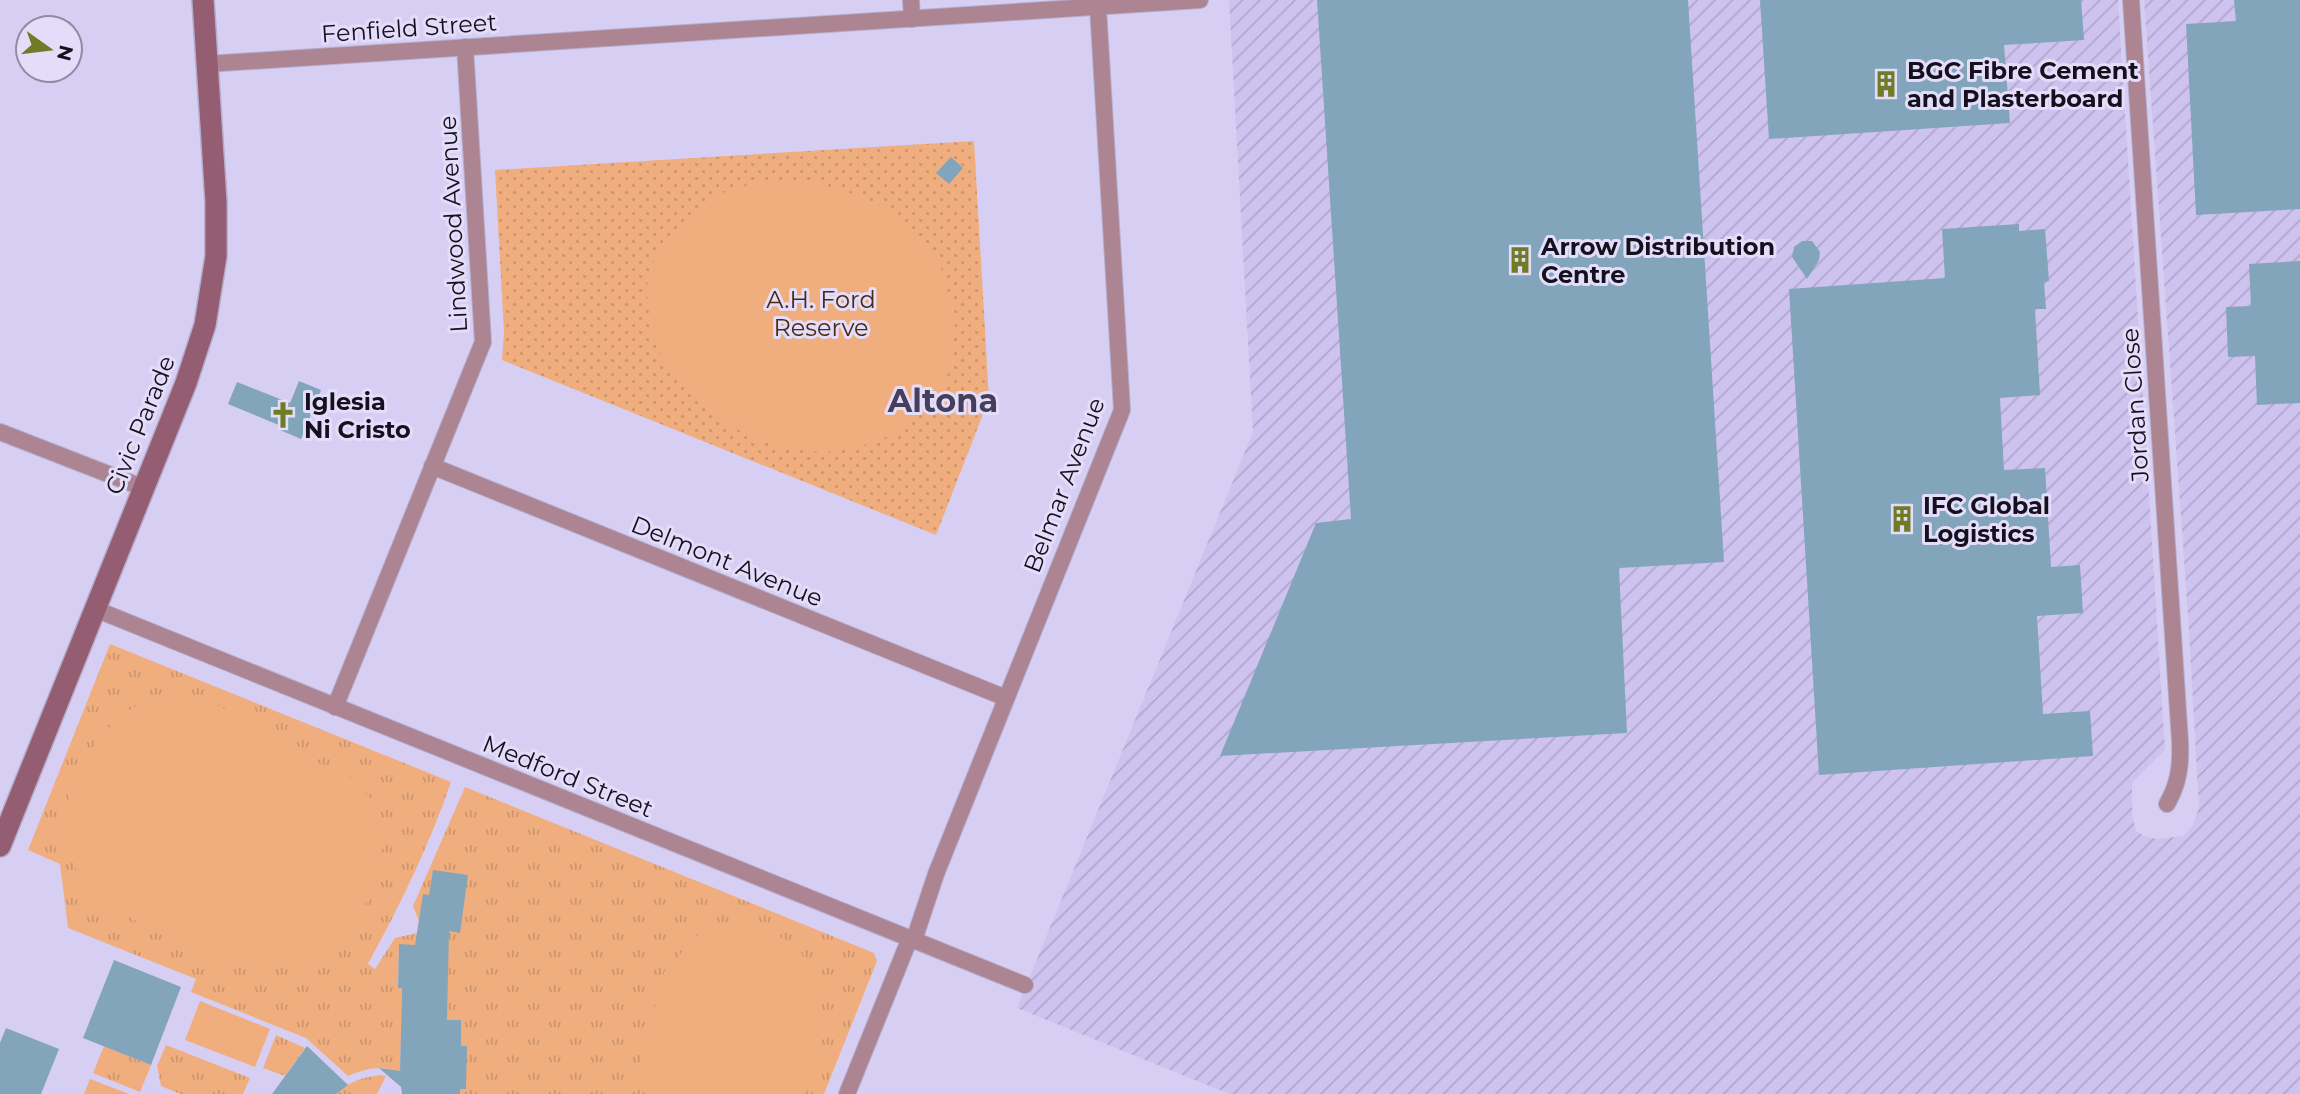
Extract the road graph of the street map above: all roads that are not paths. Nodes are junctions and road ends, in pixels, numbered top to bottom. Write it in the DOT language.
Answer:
graph roads {
  1 [pos="203,0"];
  2 [pos="911,0"];
  3 [pos="1200,0"];
  4 [pos="2131,0"];
  5 [pos="1098,8"];
  6 [pos="912,19"];
  7 [pos="465,47"];
  8 [pos="207,64"];
  9 [pos="0,432"];
  10 [pos="432,466"];
  11 [pos="144,488"];
  12 [pos="95,609"];
  13 [pos="1006,698"];
  14 [pos="335,706"];
  15 [pos="2167,804"];
  16 [pos="2,835"];
  17 [pos="909,938"];
  18 [pos="1025,985"];
  19 [pos="847,1094"];
  1 -- 8 [label="street, Civic Parade"];
  2 -- 6 [label="street"];
  3 -- 5 [label="street, Fenfield Street"];
  4 -- 15 [label="street, Jordan Close"];
  5 -- 6 [label="street, Fenfield Street"];
  5 -- 13 [label="street, Belmar Avenue"];
  6 -- 7 [label="street, Fenfield Street"];
  7 -- 8 [label="street, Fenfield Street"];
  7 -- 10 [label="street, Lindwood Avenue"];
  8 -- 11 [label="street, Civic Parade"];
  9 -- 11 [label="street"];
  10 -- 13 [label="street, Delmont Avenue"];
  10 -- 14 [label="street, Lindwood Avenue"];
  11 -- 12 [label="street, Civic Parade"];
  12 -- 14 [label="street, Medford Street"];
  12 -- 16 [label="street, Civic Parade"];
  13 -- 17 [label="street, Belmar Avenue"];
  14 -- 17 [label="street, Medford Street"];
  17 -- 18 [label="street, Medford Street"];
  17 -- 19 [label="street, Belmar Avenue"];
}
